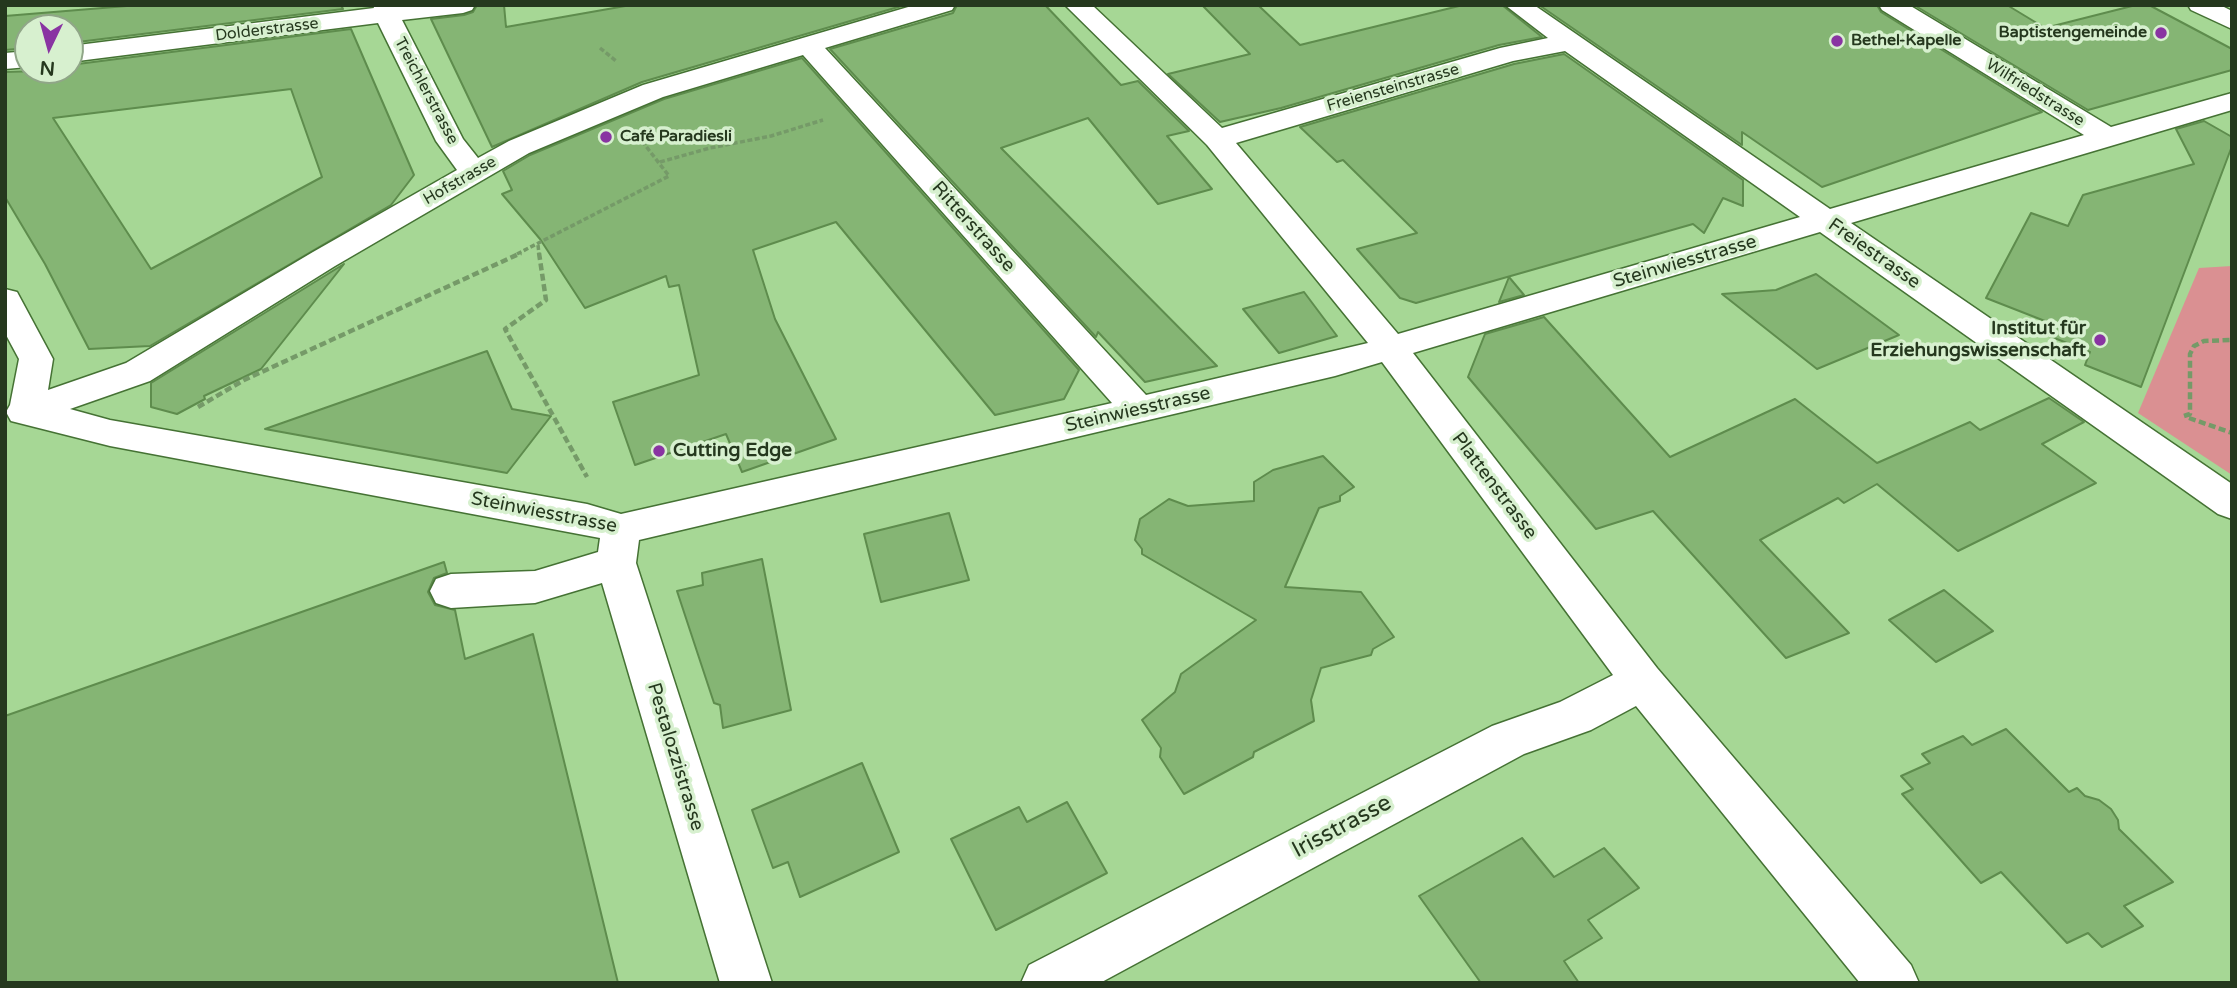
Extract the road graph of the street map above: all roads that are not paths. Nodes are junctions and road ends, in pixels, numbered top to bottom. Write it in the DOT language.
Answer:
graph roads {
  1 [pos="463,5"];
  2 [pos="943,5"];
  3 [pos="1077,5"];
  4 [pos="1517,5"];
  5 [pos="1891,5"];
  6 [pos="386,11"];
  7 [pos="1570,42"];
  8 [pos="807,44"];
  9 [pos="84,52"];
  10 [pos="2232,101"];
  11 [pos="2107,137"];
  12 [pos="1217,139"];
  13 [pos="474,173"];
  14 [pos="1826,220"];
  15 [pos="5,300"];
  16 [pos="1391,349"];
  17 [pos="1139,410"];
  18 [pos="13,420"];
  19 [pos="2232,504"];
  20 [pos="619,546"];
  21 [pos="451,591"];
  22 [pos="1642,681"];
  23 [pos="746,983"];
  24 [pos="1047,983"];
  25 [pos="1893,983"];
  1 -- 6 [label="street, Dolderstrasse"];
  2 -- 8 [label="street, Hofstrasse"];
  3 -- 12 [label="street, Plattenstrasse"];
  4 -- 7 [label="street, Freiestrasse"];
  5 -- 11 [label="street, Wilfriedstrasse"];
  6 -- 9 [label="street, Dolderstrasse"];
  6 -- 13 [label="street, Treichlerstrasse"];
  7 -- 12 [label="street, Freiensteinstrasse"];
  7 -- 14 [label="street, Freiestrasse"];
  8 -- 13 [label="street, Hofstrasse"];
  8 -- 17 [label="street, Ritterstrasse"];
  10 -- 11 [label="street, Steinwiesstrasse"];
  11 -- 14 [label="street, Steinwiesstrasse"];
  12 -- 16 [label="street, Plattenstrasse"];
  13 -- 18 [label="street, Hofstrasse"];
  14 -- 16 [label="street, Steinwiesstrasse"];
  14 -- 19 [label="street, Freiestrasse"];
  15 -- 18 [label="street"];
  16 -- 17 [label="street, Steinwiesstrasse"];
  16 -- 22 [label="street, Plattenstrasse"];
  17 -- 20 [label="street, Steinwiesstrasse"];
  18 -- 20 [label="street, Steinwiesstrasse"];
  20 -- 21 [label="street"];
  20 -- 23 [label="street, Pestalozzistrasse"];
  22 -- 24 [label="street, Irisstrasse"];
  22 -- 25 [label="street, Plattenstrasse"];
}
